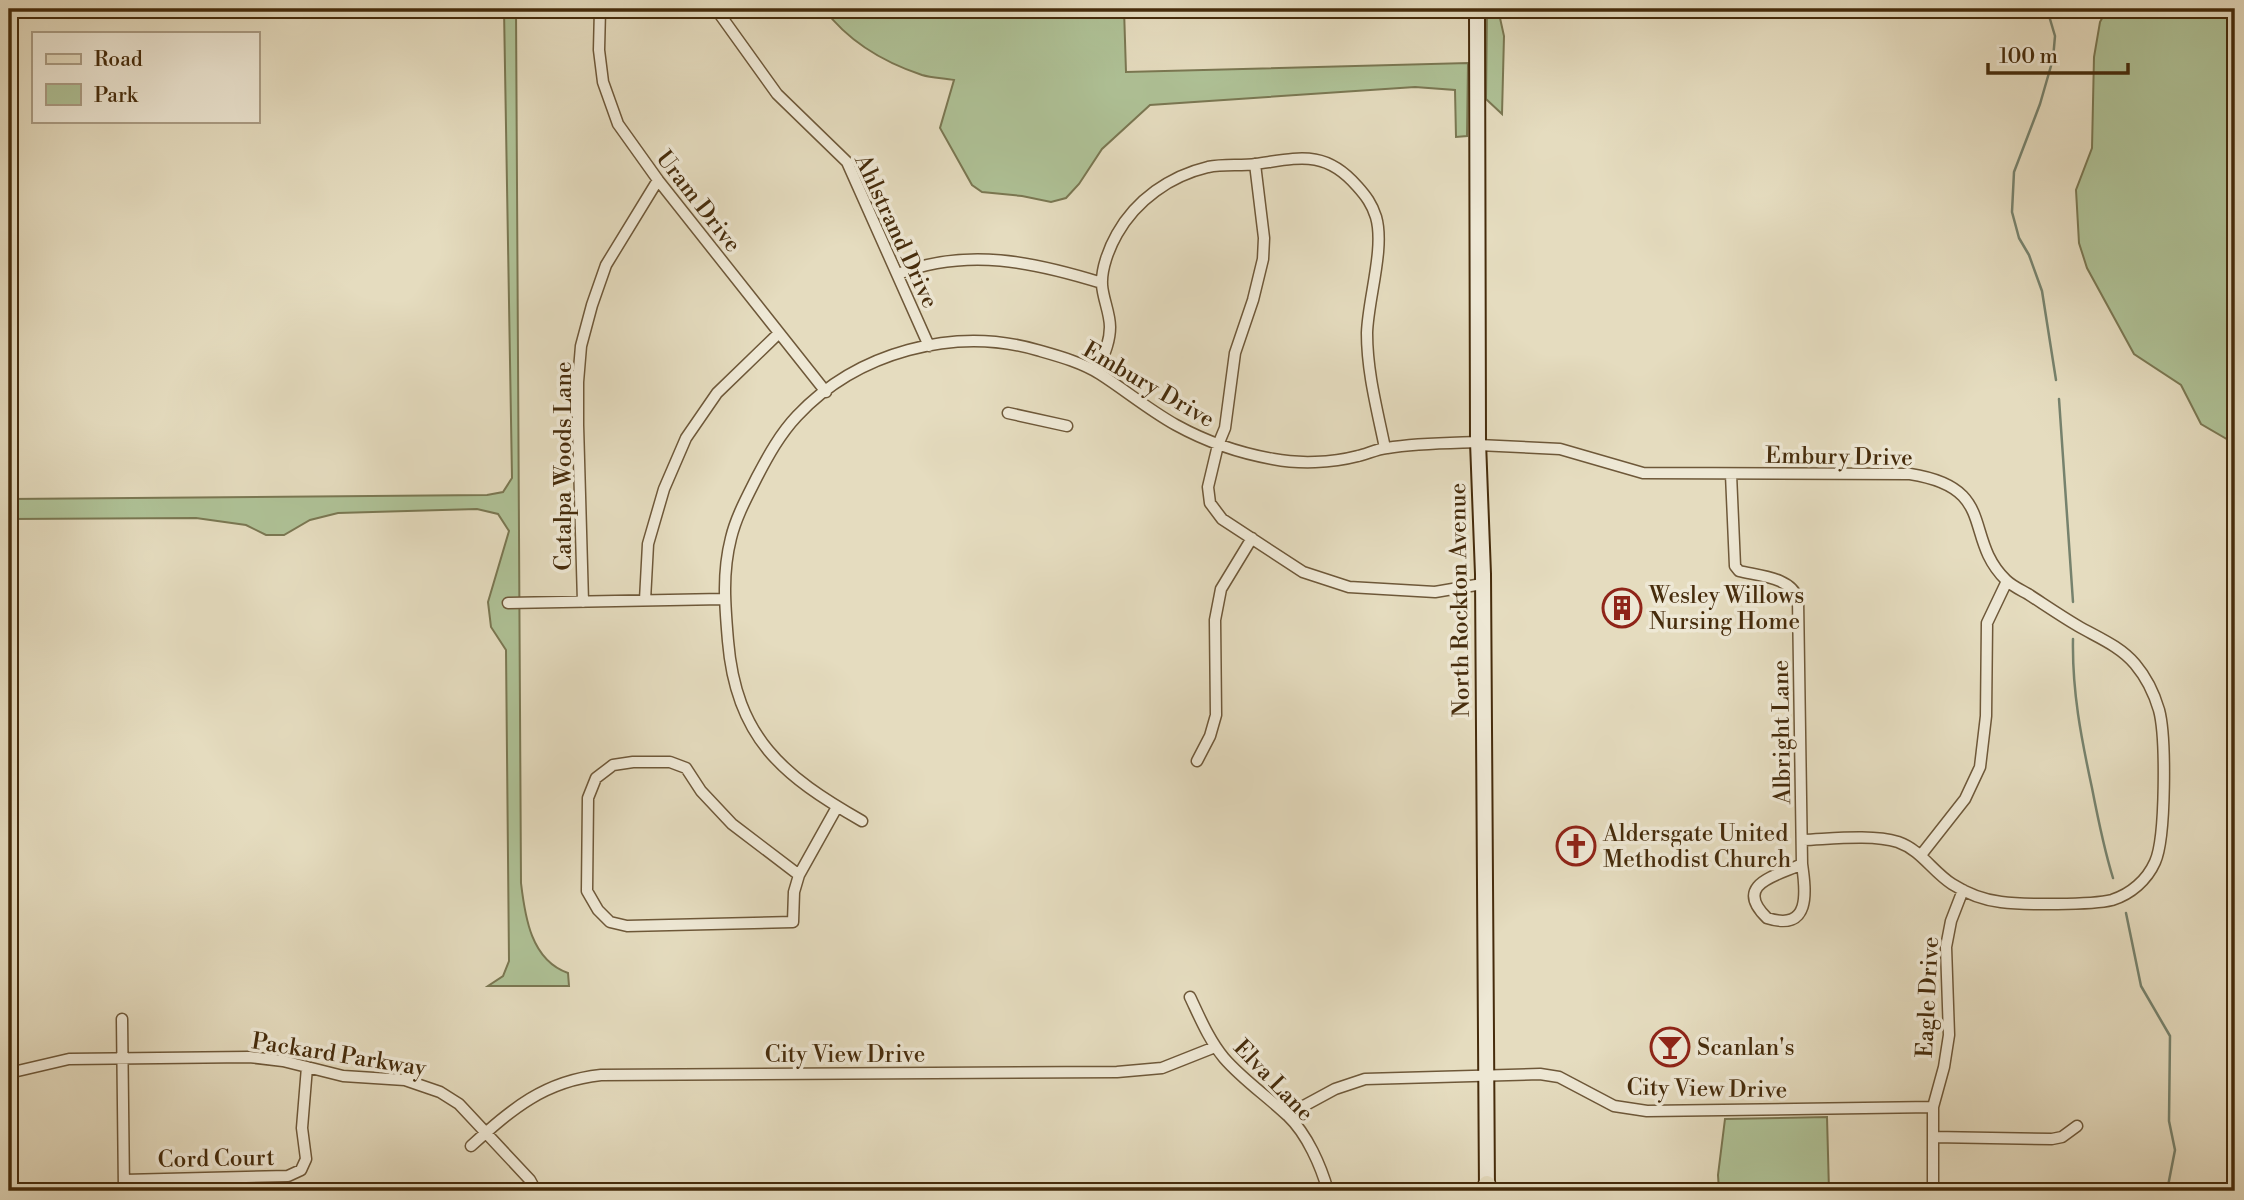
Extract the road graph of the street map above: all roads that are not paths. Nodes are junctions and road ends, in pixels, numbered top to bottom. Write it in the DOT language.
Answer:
graph roads {
  1 [pos="600,9"];
  2 [pos="716,9"];
  3 [pos="1477,9"];
  4 [pos="1255,164"];
  5 [pos="658,180"];
  6 [pos="898,274"];
  7 [pos="1102,283"];
  8 [pos="779,332"];
  9 [pos="929,346"];
  10 [pos="1097,372"];
  11 [pos="826,392"];
  12 [pos="1008,413"];
  13 [pos="1067,426"];
  14 [pos="1478,444"];
  15 [pos="1218,445"];
  16 [pos="1385,448"];
  17 [pos="1731,474"];
  18 [pos="1252,538"];
  19 [pos="2007,581"];
  20 [pos="1482,584"];
  21 [pos="723,599"];
  22 [pos="645,600"];
  23 [pos="583,602"];
  24 [pos="508,603"];
  25 [pos="1197,761"];
  26 [pos="837,807"];
  27 [pos="862,821"];
  28 [pos="1803,840"];
  29 [pos="1920,855"];
  30 [pos="1802,864"];
  31 [pos="799,875"];
  32 [pos="1963,890"];
  33 [pos="1190,997"];
  34 [pos="122,1019"];
  35 [pos="1215,1047"];
  36 [pos="122,1059"];
  37 [pos="307,1067"];
  38 [pos="9,1073"];
  39 [pos="1488,1077"];
  40 [pos="1933,1107"];
  41 [pos="1287,1115"];
  42 [pos="2077,1126"];
  43 [pos="486,1132"];
  44 [pos="1933,1137"];
  45 [pos="471,1146"];
  46 [pos="124,1180"];
  47 [pos="1486,1190"];
  48 [pos="124,1191"];
  49 [pos="536,1191"];
  50 [pos="1328,1191"];
  51 [pos="1933,1191"];
  1 -- 5 [label="street, Uram Drive"];
  2 -- 6 [label="street, Ahlstrand Drive"];
  3 -- 14 [label="street, North Rockton Avenue"];
  4 -- 7 [label="street"];
  4 -- 15 [label="street"];
  4 -- 16 [label="street"];
  5 -- 8 [label="street, Uram Drive"];
  5 -- 23 [label="street, Catalpa Woods Lane"];
  6 -- 7 [label="street"];
  6 -- 9 [label="street, Ahlstrand Drive"];
  7 -- 10 [label="street"];
  8 -- 11 [label="street, Uram Drive"];
  8 -- 22 [label="street"];
  9 -- 10 [label="street, Embury Drive"];
  9 -- 11 [label="street, Embury Drive"];
  10 -- 15 [label="street, Embury Drive"];
  11 -- 21 [label="street, Embury Drive"];
  12 -- 13 [label="street"];
  14 -- 16 [label="street, Embury Drive"];
  14 -- 17 [label="street, Embury Drive"];
  14 -- 20 [label="street, North Rockton Avenue"];
  15 -- 16 [label="street, Embury Drive"];
  15 -- 18 [label="street"];
  17 -- 19 [label="street, Embury Drive"];
  17 -- 28 [label="street, Albright Lane"];
  18 -- 20 [label="street"];
  18 -- 25 [label="street"];
  19 -- 29 [label="street"];
  19 -- 32 [label="street, Embury Drive"];
  20 -- 39 [label="street, North Rockton Avenue"];
  21 -- 22 [label="street"];
  21 -- 26 [label="street, Embury Drive"];
  22 -- 23 [label="street"];
  23 -- 24 [label="street"];
  26 -- 27 [label="street, Embury Drive"];
  26 -- 31 [label="street"];
  28 -- 29 [label="street"];
  28 -- 30 [label="street, Albright Lane"];
  29 -- 32 [label="street"];
  30 -- 30 [label="street, Albright Lane"];
  31 -- 31 [label="street"];
  32 -- 40 [label="street, Eagle Drive"];
  33 -- 35 [label="street, Elva Lane"];
  34 -- 36 [label="street"];
  35 -- 41 [label="street, Elva Lane"];
  35 -- 43 [label="street, City View Drive"];
  36 -- 37 [label="street, Packard Parkway"];
  36 -- 38 [label="street, Packard Parkway"];
  36 -- 46 [label="street"];
  37 -- 43 [label="street, Packard Parkway"];
  37 -- 46 [label="street, Cord Court"];
  39 -- 40 [label="street, City View Drive"];
  39 -- 41 [label="street, City View Drive"];
  39 -- 47 [label="street, North Rockton Avenue"];
  40 -- 44 [label="street, Eagle Drive"];
  41 -- 50 [label="street, Elva Lane"];
  42 -- 44 [label="street"];
  43 -- 45 [label="street, City View Drive"];
  43 -- 49 [label="street, Packard Parkway"];
  44 -- 51 [label="street, Eagle Drive"];
  46 -- 48 [label="street"];
}
